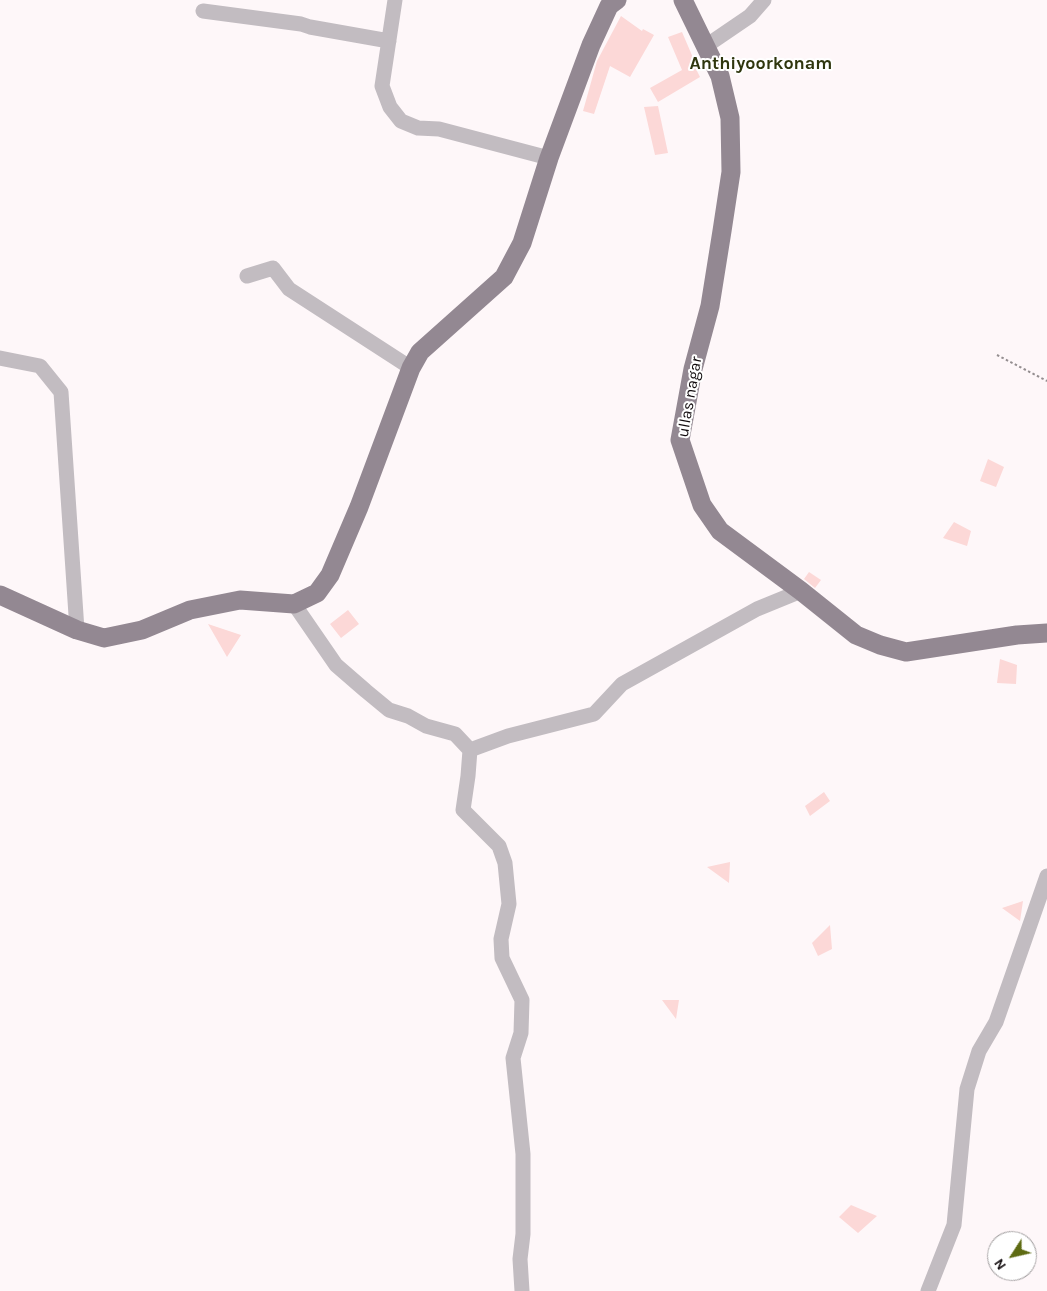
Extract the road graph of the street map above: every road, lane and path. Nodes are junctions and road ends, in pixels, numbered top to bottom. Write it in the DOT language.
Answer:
graph roads {
  1 [pos="395,0"];
  2 [pos="617,0"];
  3 [pos="683,0"];
  4 [pos="764,0"];
  5 [pos="203,11"];
  6 [pos="389,41"];
  7 [pos="706,46"];
  8 [pos="550,158"];
  9 [pos="247,276"];
  10 [pos="997,355"];
  11 [pos="0,358"];
  12 [pos="411,368"];
  13 [pos="1047,381"];
  14 [pos="801,590"];
  15 [pos="0,595"];
  16 [pos="294,604"];
  17 [pos="77,630"];
  18 [pos="1047,633"];
  19 [pos="470,750"];
  20 [pos="1047,876"];
  21 [pos="522,1291"];
  22 [pos="928,1291"];
  1 -- 6 [label="street"];
  2 -- 8 [label="main road"];
  3 -- 7 [label="main road, ullas nagar"];
  4 -- 7 [label="street"];
  5 -- 6 [label="street"];
  6 -- 8 [label="street"];
  7 -- 14 [label="main road, ullas nagar"];
  8 -- 12 [label="main road"];
  9 -- 12 [label="street"];
  10 -- 13 [label="path"];
  11 -- 17 [label="street"];
  12 -- 16 [label="main road"];
  14 -- 18 [label="main road, ullas nagar"];
  14 -- 19 [label="street"];
  15 -- 17 [label="main road"];
  16 -- 17 [label="main road"];
  16 -- 19 [label="street"];
  19 -- 21 [label="street"];
  20 -- 22 [label="street"];
}
